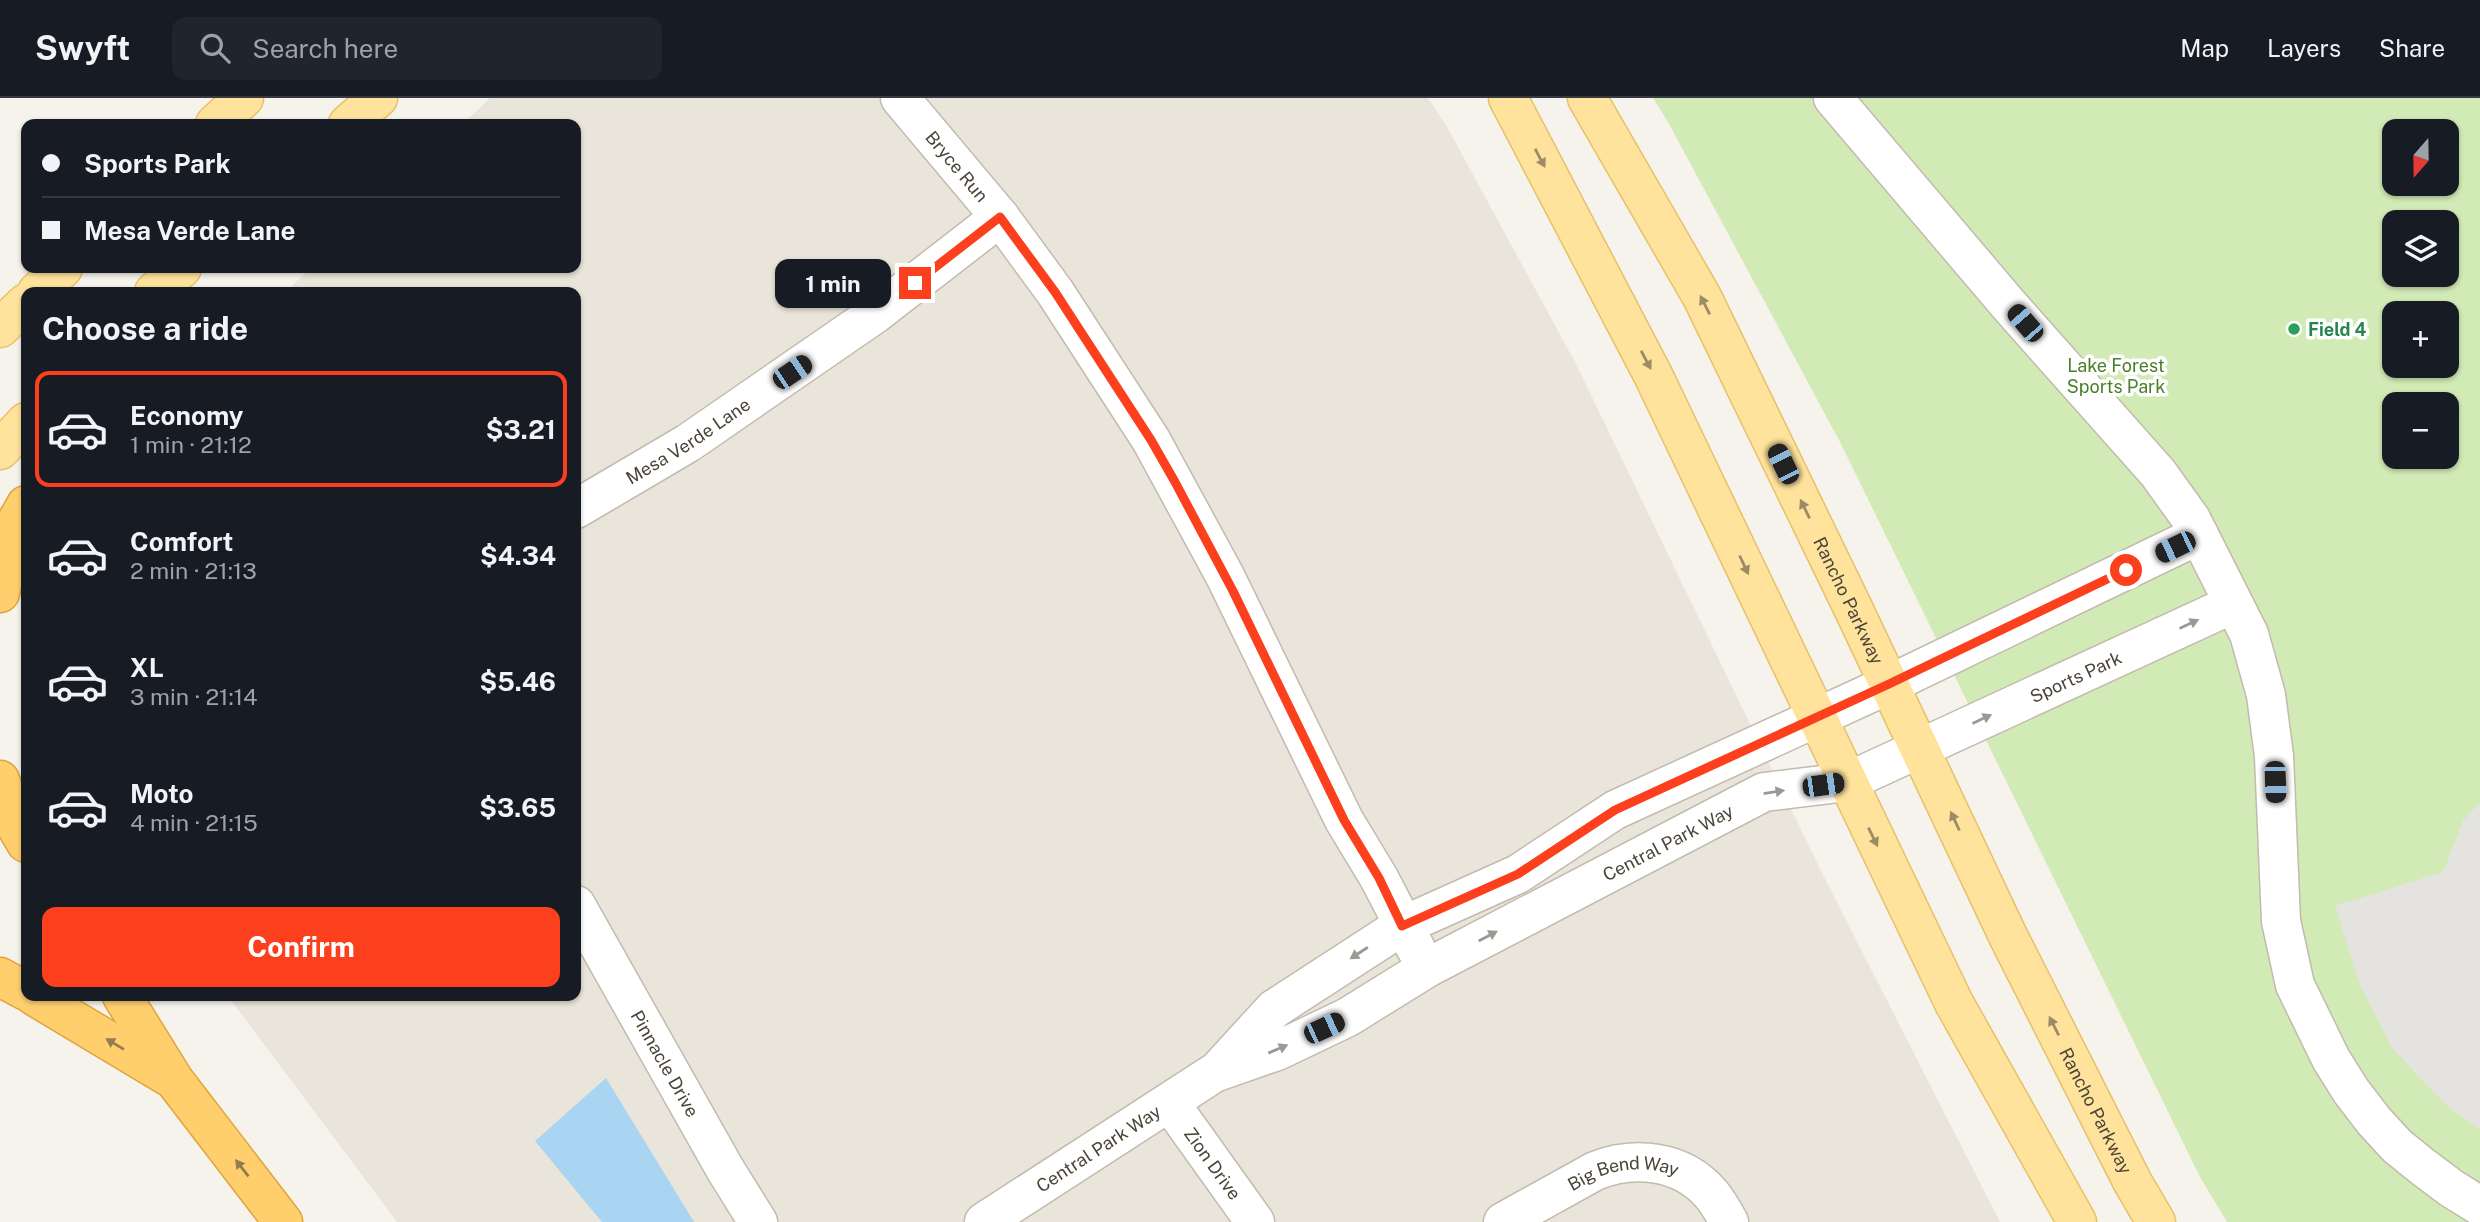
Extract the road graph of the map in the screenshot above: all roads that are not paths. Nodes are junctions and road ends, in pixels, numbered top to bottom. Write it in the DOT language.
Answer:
graph roads {
  1 [pos="244,98"];
  2 [pos="378,98"];
  3 [pos="900,98"];
  4 [pos="1508,98"];
  5 [pos="1587,98"];
  6 [pos="1833,98"];
  7 [pos="221,119"];
  8 [pos="354,119"];
  9 [pos="1000,217"];
  10 [pos="58,273"];
  11 [pos="176,273"];
  12 [pos="42,287"];
  13 [pos="160,287"];
  14 [pos="21,308"];
  15 [pos="0,328"];
  16 [pos="21,427"];
  17 [pos="0,450"];
  18 [pos="581,506"];
  19 [pos="21,514"];
  20 [pos="2199,535"];
  21 [pos="0,593"];
  22 [pos="2233,604"];
  23 [pos="1889,684"];
  24 [pos="1816,718"];
  25 [pos="1920,747"];
  26 [pos="0,780"];
  27 [pos="1847,782"];
  28 [pos="21,834"];
  29 [pos="581,914"];
  30 [pos="1402,926"];
  31 [pos="1427,968"];
  32 [pos="0,977"];
  33 [pos="21,988"];
  34 [pos="42,1001"];
  35 [pos="124,1001"];
  36 [pos="1214,1073"];
  37 [pos="174,1080"];
  38 [pos="1170,1103"];
  39 [pos="2480,1206"];
  40 [pos="283,1222"];
  41 [pos="758,1222"];
  42 [pos="984,1222"];
  43 [pos="1255,1222"];
  44 [pos="1503,1222"];
  45 [pos="1729,1222"];
  46 [pos="2077,1222"];
  47 [pos="2156,1222"];
  1 -- 7 [label="main road"];
  2 -- 8 [label="main road"];
  3 -- 9 [label="street, Bryce Run"];
  4 -- 24 [label="main road, one-way"];
  23 -- 5 [label="main road, Rancho Parkway, one-way"];
  6 -- 20 [label="street"];
  9 -- 18 [label="street, Mesa Verde Lane"];
  9 -- 30 [label="street, Bryce Run"];
  10 -- 12 [label="main road"];
  11 -- 13 [label="main road"];
  14 -- 15 [label="main road"];
  16 -- 17 [label="main road"];
  19 -- 21 [label="highway"];
  20 -- 22 [label="street"];
  20 -- 23 [label="street"];
  25 -- 22 [label="street, Sports Park, one-way"];
  22 -- 39 [label="street"];
  23 -- 24 [label="street, Central Park Way"];
  23 -- 25 [label="main road, Rancho Parkway"];
  24 -- 27 [label="main road"];
  24 -- 30 [label="street, Central Park Way"];
  25 -- 27 [label="street, Central Park Way"];
  47 -- 25 [label="main road, Rancho Parkway, one-way"];
  26 -- 28 [label="highway"];
  31 -- 27 [label="street, Central Park Way, one-way"];
  27 -- 46 [label="main road, one-way"];
  29 -- 41 [label="street, Pinnacle Drive"];
  30 -- 31 [label="street"];
  30 -- 36 [label="street, Central Park Way, one-way"];
  36 -- 31 [label="street, Central Park Way, one-way"];
  32 -- 33 [label="highway"];
  37 -- 34 [label="highway, one-way"];
  35 -- 37 [label="highway"];
  36 -- 38 [label="street, Central Park Way"];
  40 -- 37 [label="highway, one-way"];
  38 -- 42 [label="street, Central Park Way"];
  38 -- 43 [label="street, Zion Drive"];
  44 -- 45 [label="street, Big Bend Way"];
}
